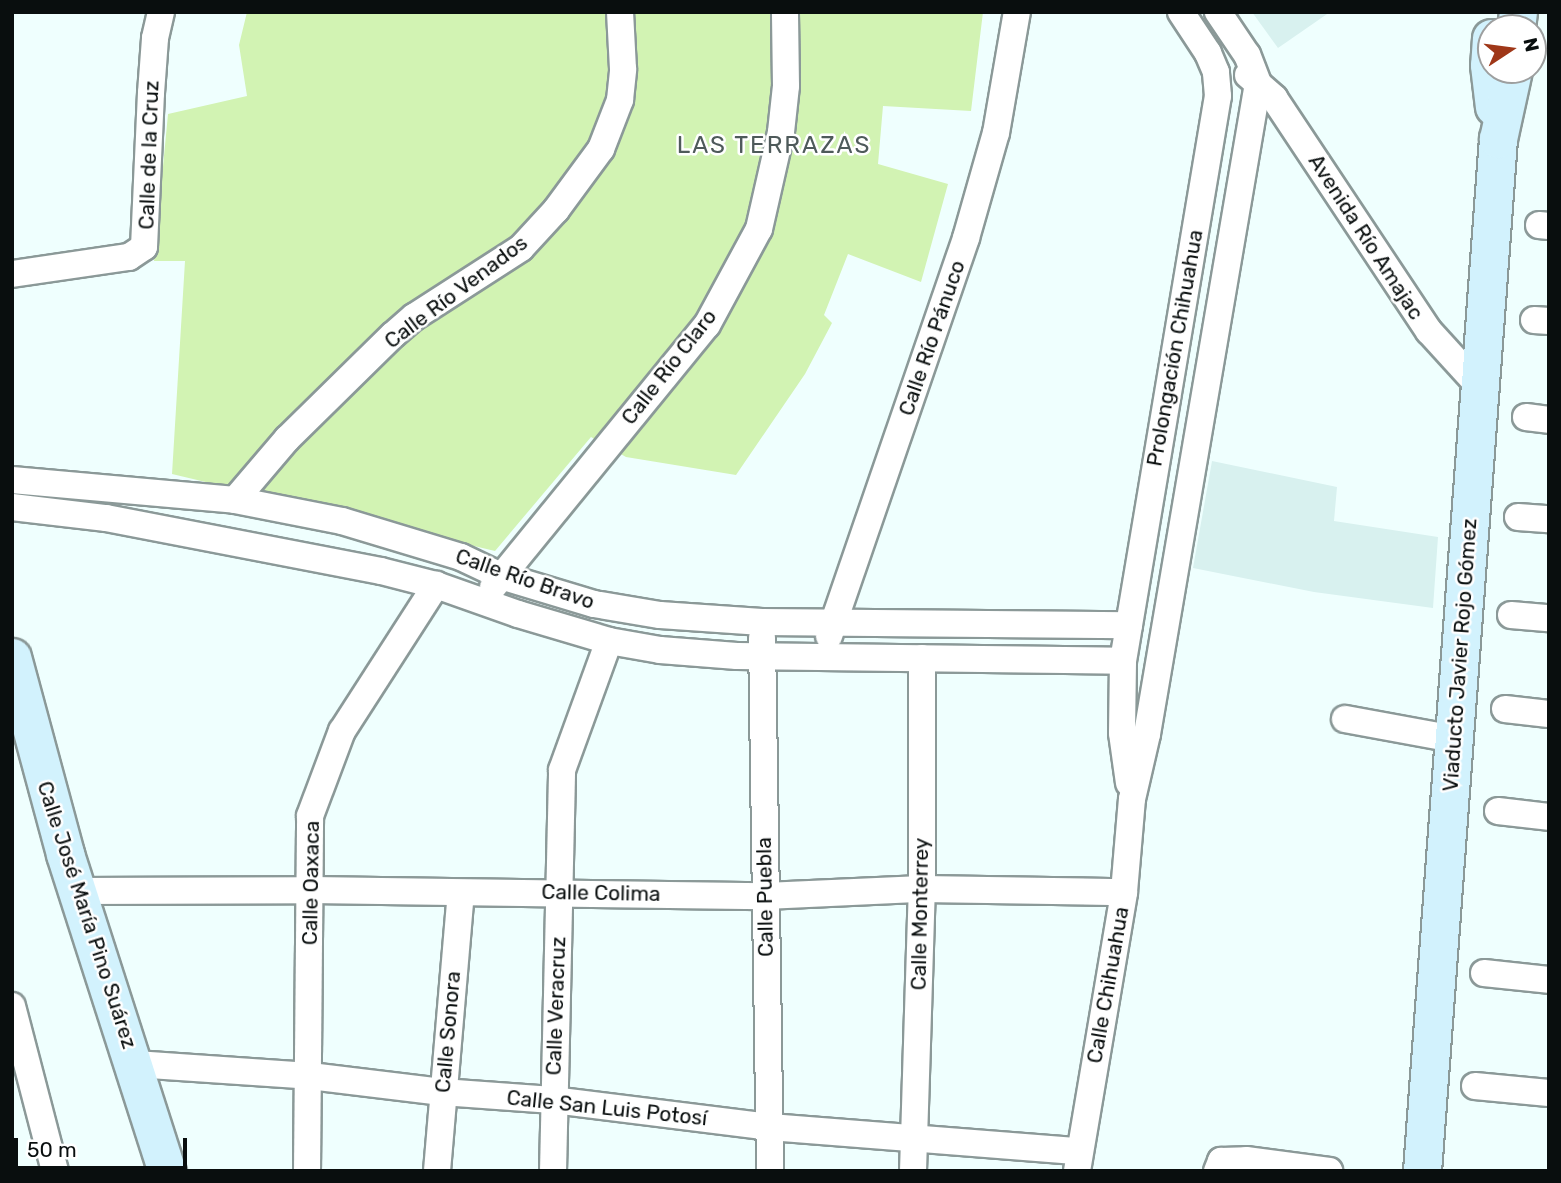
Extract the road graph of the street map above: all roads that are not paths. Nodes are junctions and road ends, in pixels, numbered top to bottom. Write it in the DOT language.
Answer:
graph roads {
  1 [pos="161,12"];
  2 [pos="620,12"];
  3 [pos="785,12"];
  4 [pos="1017,12"];
  5 [pos="1218,12"];
  6 [pos="1186,20"];
  7 [pos="1216,72"];
  8 [pos="1258,83"];
  9 [pos="1491,84"];
  10 [pos="1510,84"];
  11 [pos="1498,139"];
  12 [pos="12,274"];
  13 [pos="1480,387"];
  14 [pos="12,480"];
  15 [pos="235,500"];
  16 [pos="12,507"];
  17 [pos="1518,517"];
  18 [pos="1549,519"];
  19 [pos="501,576"];
  20 [pos="436,585"];
  21 [pos="481,602"];
  22 [pos="1169,605"];
  23 [pos="1511,615"];
  24 [pos="1549,618"];
  25 [pos="762,622"];
  26 [pos="832,622"];
  27 [pos="1129,625"];
  28 [pos="609,640"];
  29 [pos="762,656"];
  30 [pos="12,657"];
  31 [pos="824,657"];
  32 [pos="922,658"];
  33 [pos="1123,661"];
  34 [pos="1505,709"];
  35 [pos="1549,714"];
  36 [pos="1345,719"];
  37 [pos="1454,739"];
  38 [pos="1132,799"];
  39 [pos="1498,811"];
  40 [pos="1549,817"];
  41 [pos="922,889"];
  42 [pos="311,890"];
  43 [pos="78,891"];
  44 [pos="559,892"];
  45 [pos="1124,892"];
  46 [pos="461,893"];
  47 [pos="765,896"];
  48 [pos="1484,973"];
  49 [pos="1549,980"];
  50 [pos="12,1006"];
  51 [pos="135,1065"];
  52 [pos="310,1076"];
  53 [pos="1475,1086"];
  54 [pos="442,1092"];
  55 [pos="1549,1093"];
  56 [pos="553,1100"];
  57 [pos="770,1127"];
  58 [pos="914,1137"];
  59 [pos="1078,1161"];
  60 [pos="55,1171"];
  61 [pos="167,1171"];
  62 [pos="307,1171"];
  63 [pos="437,1171"];
  64 [pos="553,1171"];
  65 [pos="770,1171"];
  66 [pos="913,1171"];
  67 [pos="1217,1171"];
  68 [pos="1329,1171"];
  69 [pos="1422,1171"];
  1 -- 12 [label="street, Calle de la Cruz"];
  2 -- 15 [label="street, Calle Río Venados"];
  3 -- 19 [label="street, Calle Río Claro"];
  4 -- 26 [label="street, Calle Río Pánuco"];
  5 -- 8 [label="street, Avenida Río Amajac"];
  6 -- 7 [label="street, Avenida Río Amajac"];
  6 -- 8 [label="street, Avenida Río Amajac"];
  7 -- 27 [label="street, Prolongación Chihuahua"];
  8 -- 13 [label="street, Avenida Río Amajac"];
  8 -- 22 [label="street, Prolongación Chihuahua"];
  9 -- 11 [label="main road, Viaducto Javier Rojo Gómez"];
  10 -- 11 [label="main road, Viaducto Javier Rojo Gómez"];
  11 -- 13 [label="main road, Viaducto Javier Rojo Gómez"];
  13 -- 37 [label="main road, Viaducto Javier Rojo Gómez"];
  14 -- 15 [label="street, Calle Río Bravo"];
  15 -- 19 [label="street, Calle Río Bravo"];
  16 -- 20 [label="street, Calle Río Bravo"];
  17 -- 18 [label="street"];
  19 -- 21 [label="street, Calle Río Claro"];
  19 -- 25 [label="street, Calle Río Bravo"];
  20 -- 21 [label="street, Calle Río Bravo"];
  20 -- 42 [label="street, Calle Oaxaca"];
  21 -- 28 [label="street, Calle Río Bravo"];
  22 -- 38 [label="street, Calle Chihuahua"];
  23 -- 24 [label="street"];
  25 -- 26 [label="street, Calle Río Bravo"];
  25 -- 29 [label="street, Calle Puebla"];
  26 -- 27 [label="street, Calle Río Bravo"];
  26 -- 31 [label="street, Calle Río Pánuco"];
  27 -- 33 [label="street, Calle Chihuahua"];
  28 -- 29 [label="street, Calle Río Bravo"];
  28 -- 44 [label="street, Calle Veracruz"];
  29 -- 31 [label="street, Calle Río Bravo"];
  29 -- 47 [label="street, Calle Puebla"];
  30 -- 43 [label="main road, Calle José María Pino Suárez"];
  31 -- 32 [label="street, Calle Río Bravo"];
  32 -- 33 [label="street, Calle Río Bravo"];
  32 -- 41 [label="street, Calle Monterrey"];
  33 -- 38 [label="street, Calle Chihuahua"];
  34 -- 35 [label="street"];
  36 -- 37 [label="street"];
  37 -- 69 [label="main road, Viaducto Javier Rojo Gómez"];
  38 -- 45 [label="street, Calle Chihuahua"];
  39 -- 40 [label="street"];
  41 -- 45 [label="street, Calle Colima"];
  41 -- 47 [label="street, Calle Colima"];
  41 -- 58 [label="street, Calle Monterrey"];
  42 -- 43 [label="street, Calle Colima"];
  42 -- 46 [label="street, Calle Colima"];
  42 -- 52 [label="street, Calle Oaxaca"];
  43 -- 51 [label="main road, Calle José María Pino Suárez"];
  44 -- 46 [label="street, Calle Colima"];
  44 -- 47 [label="street, Calle Colima"];
  44 -- 56 [label="street, Calle Veracruz"];
  45 -- 59 [label="street, Calle Chihuahua"];
  46 -- 54 [label="street, Calle Sonora"];
  47 -- 57 [label="street, Calle Puebla"];
  48 -- 49 [label="street"];
  50 -- 60 [label="street"];
  51 -- 52 [label="street, Calle San Luis Potosí"];
  51 -- 61 [label="main road, Calle José María Pino Suárez"];
  52 -- 54 [label="street, Calle San Luis Potosí"];
  52 -- 62 [label="street, Calle Oaxaca"];
  53 -- 55 [label="street"];
  54 -- 56 [label="street, Calle San Luis Potosí"];
  54 -- 63 [label="street, Calle Sonora"];
  56 -- 57 [label="street, Calle San Luis Potosí"];
  56 -- 64 [label="street, Calle Veracruz"];
  57 -- 58 [label="street, Calle San Luis Potosí"];
  57 -- 65 [label="street, Calle Puebla"];
  58 -- 59 [label="street, Calle San Luis Potosí"];
  58 -- 66 [label="street, Calle Monterrey"];
  67 -- 68 [label="street"];
}
